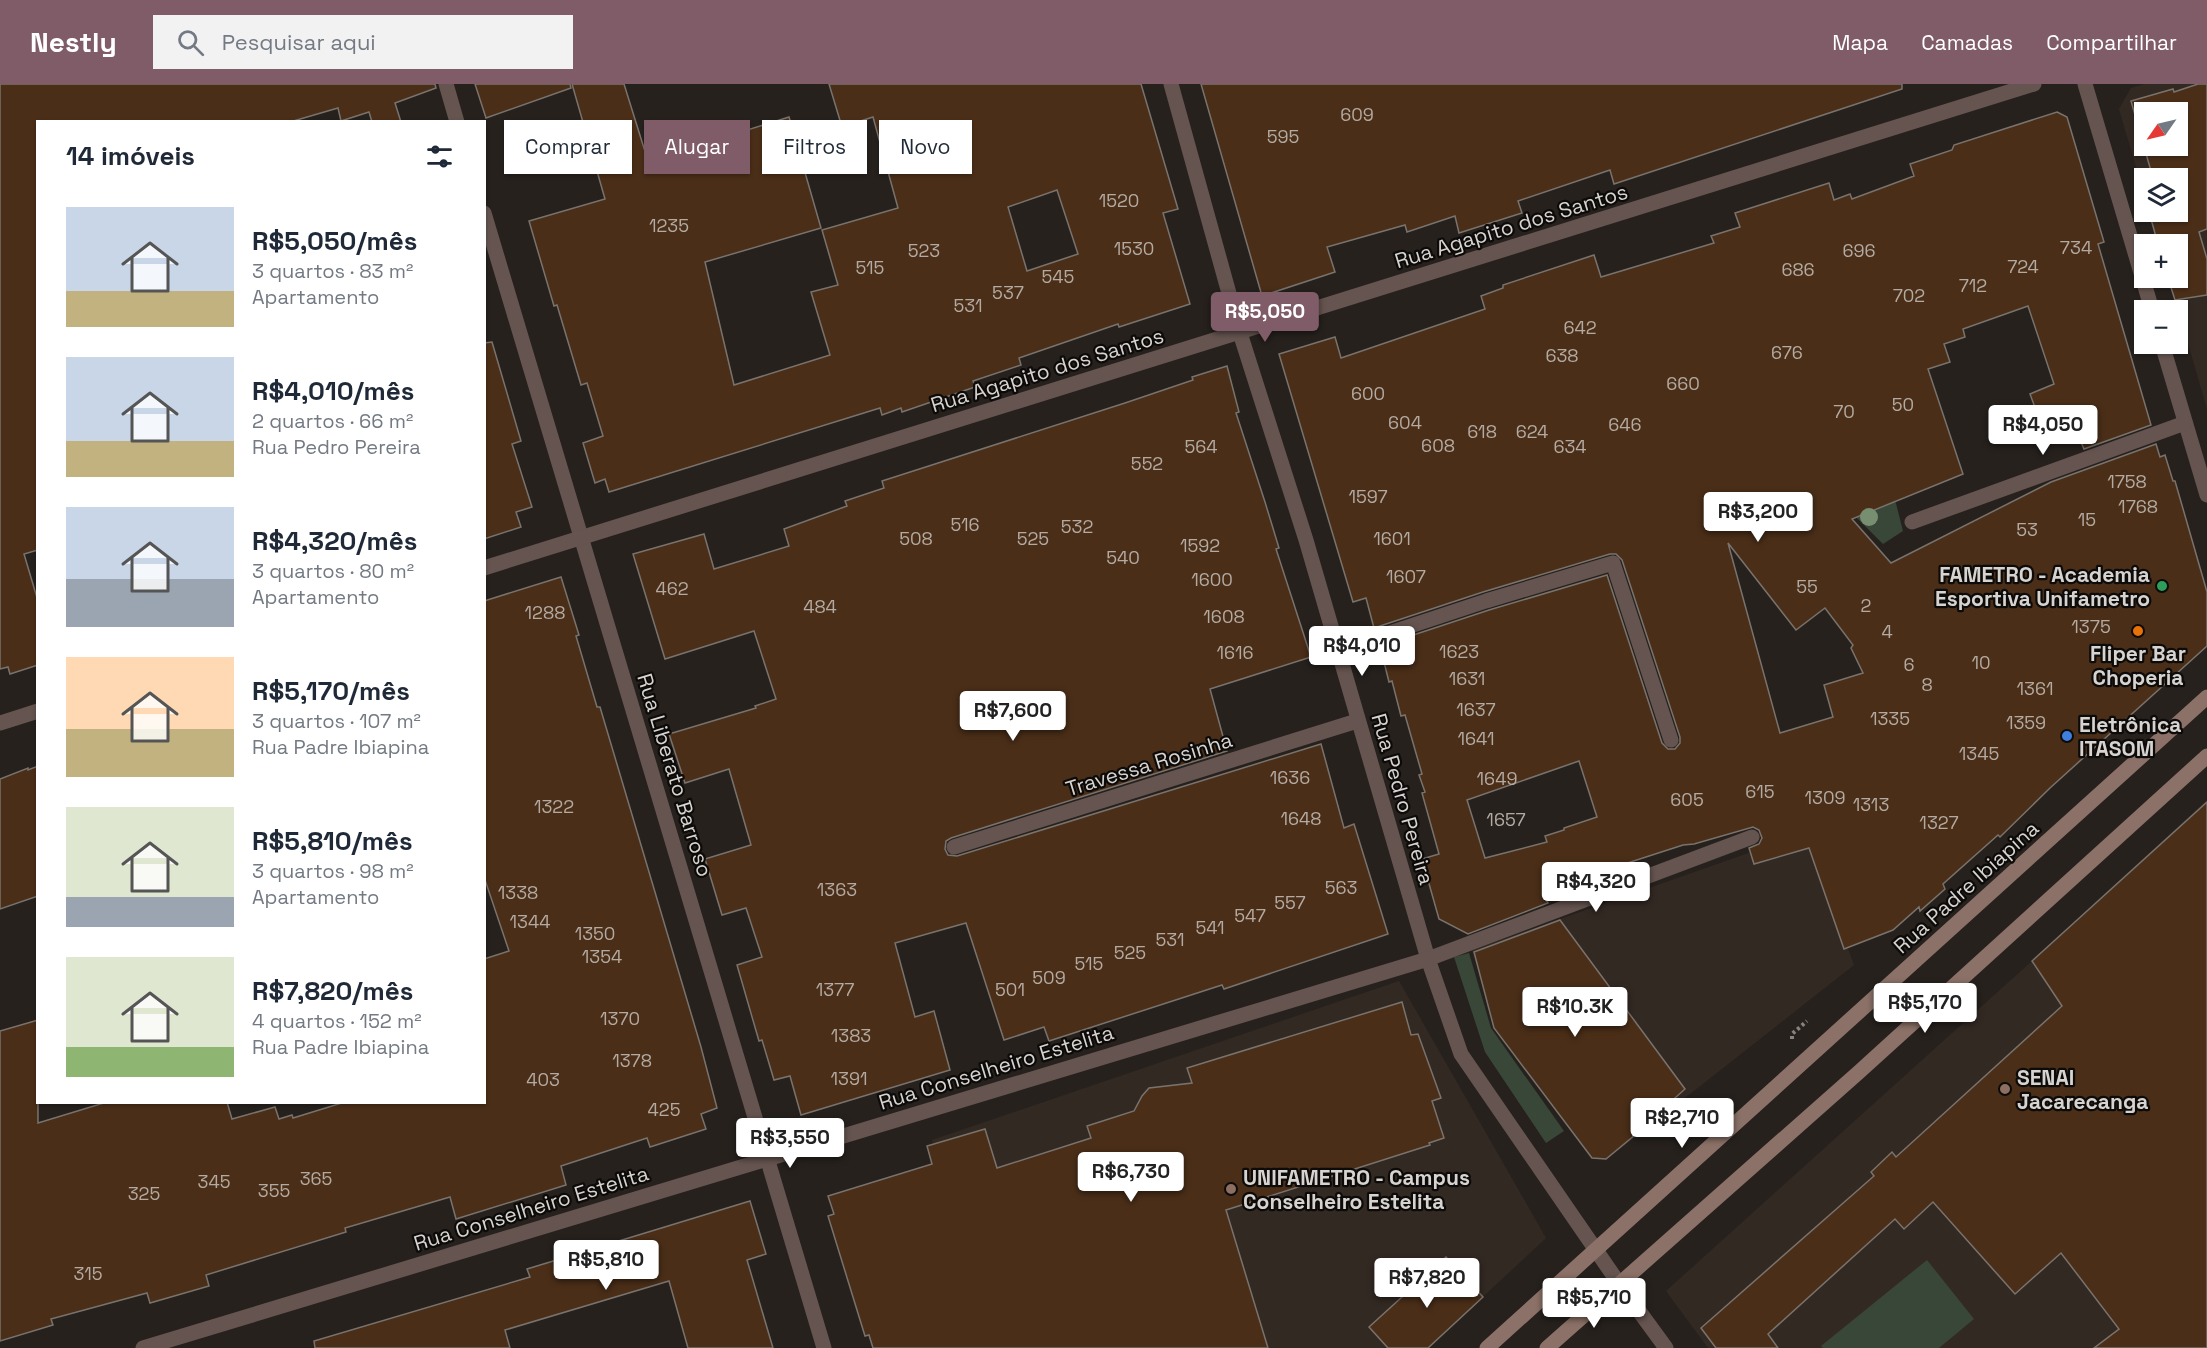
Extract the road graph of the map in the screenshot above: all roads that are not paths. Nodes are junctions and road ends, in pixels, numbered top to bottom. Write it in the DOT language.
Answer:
graph roads {
  1 [pos="446,84"];
  2 [pos="1171,84"];
  3 [pos="2034,84"];
  4 [pos="2085,84"];
  5 [pos="456,120"];
  6 [pos="486,220"];
  7 [pos="2149,300"];
  8 [pos="1240,333"];
  9 [pos="2165,354"];
  10 [pos="2186,423"];
  11 [pos="2207,495"];
  12 [pos="1912,522"];
  13 [pos="581,537"];
  14 [pos="486,567"];
  15 [pos="1338,650"];
  16 [pos="2207,698"];
  17 [pos="36,712"];
  18 [pos="1358,721"];
  19 [pos="0,723"];
  20 [pos="1671,740"];
  21 [pos="2207,756"];
  22 [pos="1752,837"];
  23 [pos="954,847"];
  24 [pos="1428,959"];
  25 [pos="767,1158"];
  26 [pos="1596,1250"];
  27 [pos="1620,1285"];
  28 [pos="143,1348"];
  29 [pos="824,1348"];
  30 [pos="1487,1348"];
  31 [pos="1547,1348"];
  32 [pos="1666,1348"];
  1 -- 5 [label="street"];
  2 -- 8 [label="street, Rua Pedro Pereira"];
  3 -- 8 [label="street, Rua Agapito dos Santos"];
  4 -- 7 [label="street"];
  6 -- 13 [label="street, Rua Liberato Barroso"];
  8 -- 13 [label="street, Rua Agapito dos Santos"];
  8 -- 15 [label="street, Rua Pedro Pereira"];
  9 -- 10 [label="street"];
  10 -- 11 [label="street"];
  10 -- 12 [label="street"];
  13 -- 14 [label="street, Rua Agapito dos Santos"];
  13 -- 25 [label="street, Rua Liberato Barroso"];
  15 -- 18 [label="street, Rua Pedro Pereira"];
  15 -- 20 [label="street"];
  16 -- 26 [label="street, Rua Padre Ibiapina"];
  17 -- 19 [label="street"];
  18 -- 23 [label="street, Travessa Rosinha"];
  18 -- 24 [label="street, Rua Pedro Pereira"];
  21 -- 27 [label="street"];
  22 -- 24 [label="street, Rua Conselheiro Estelita"];
  24 -- 25 [label="street, Rua Conselheiro Estelita"];
  24 -- 26 [label="street, Rua Pedro Pereira"];
  25 -- 28 [label="street, Rua Conselheiro Estelita"];
  25 -- 29 [label="street, Rua Liberato Barroso"];
  26 -- 27 [label="street, Rua Pedro Pereira"];
  26 -- 30 [label="street, Rua Padre Ibiapina"];
  27 -- 31 [label="street"];
  27 -- 32 [label="street, Rua Pedro Pereira"];
}
